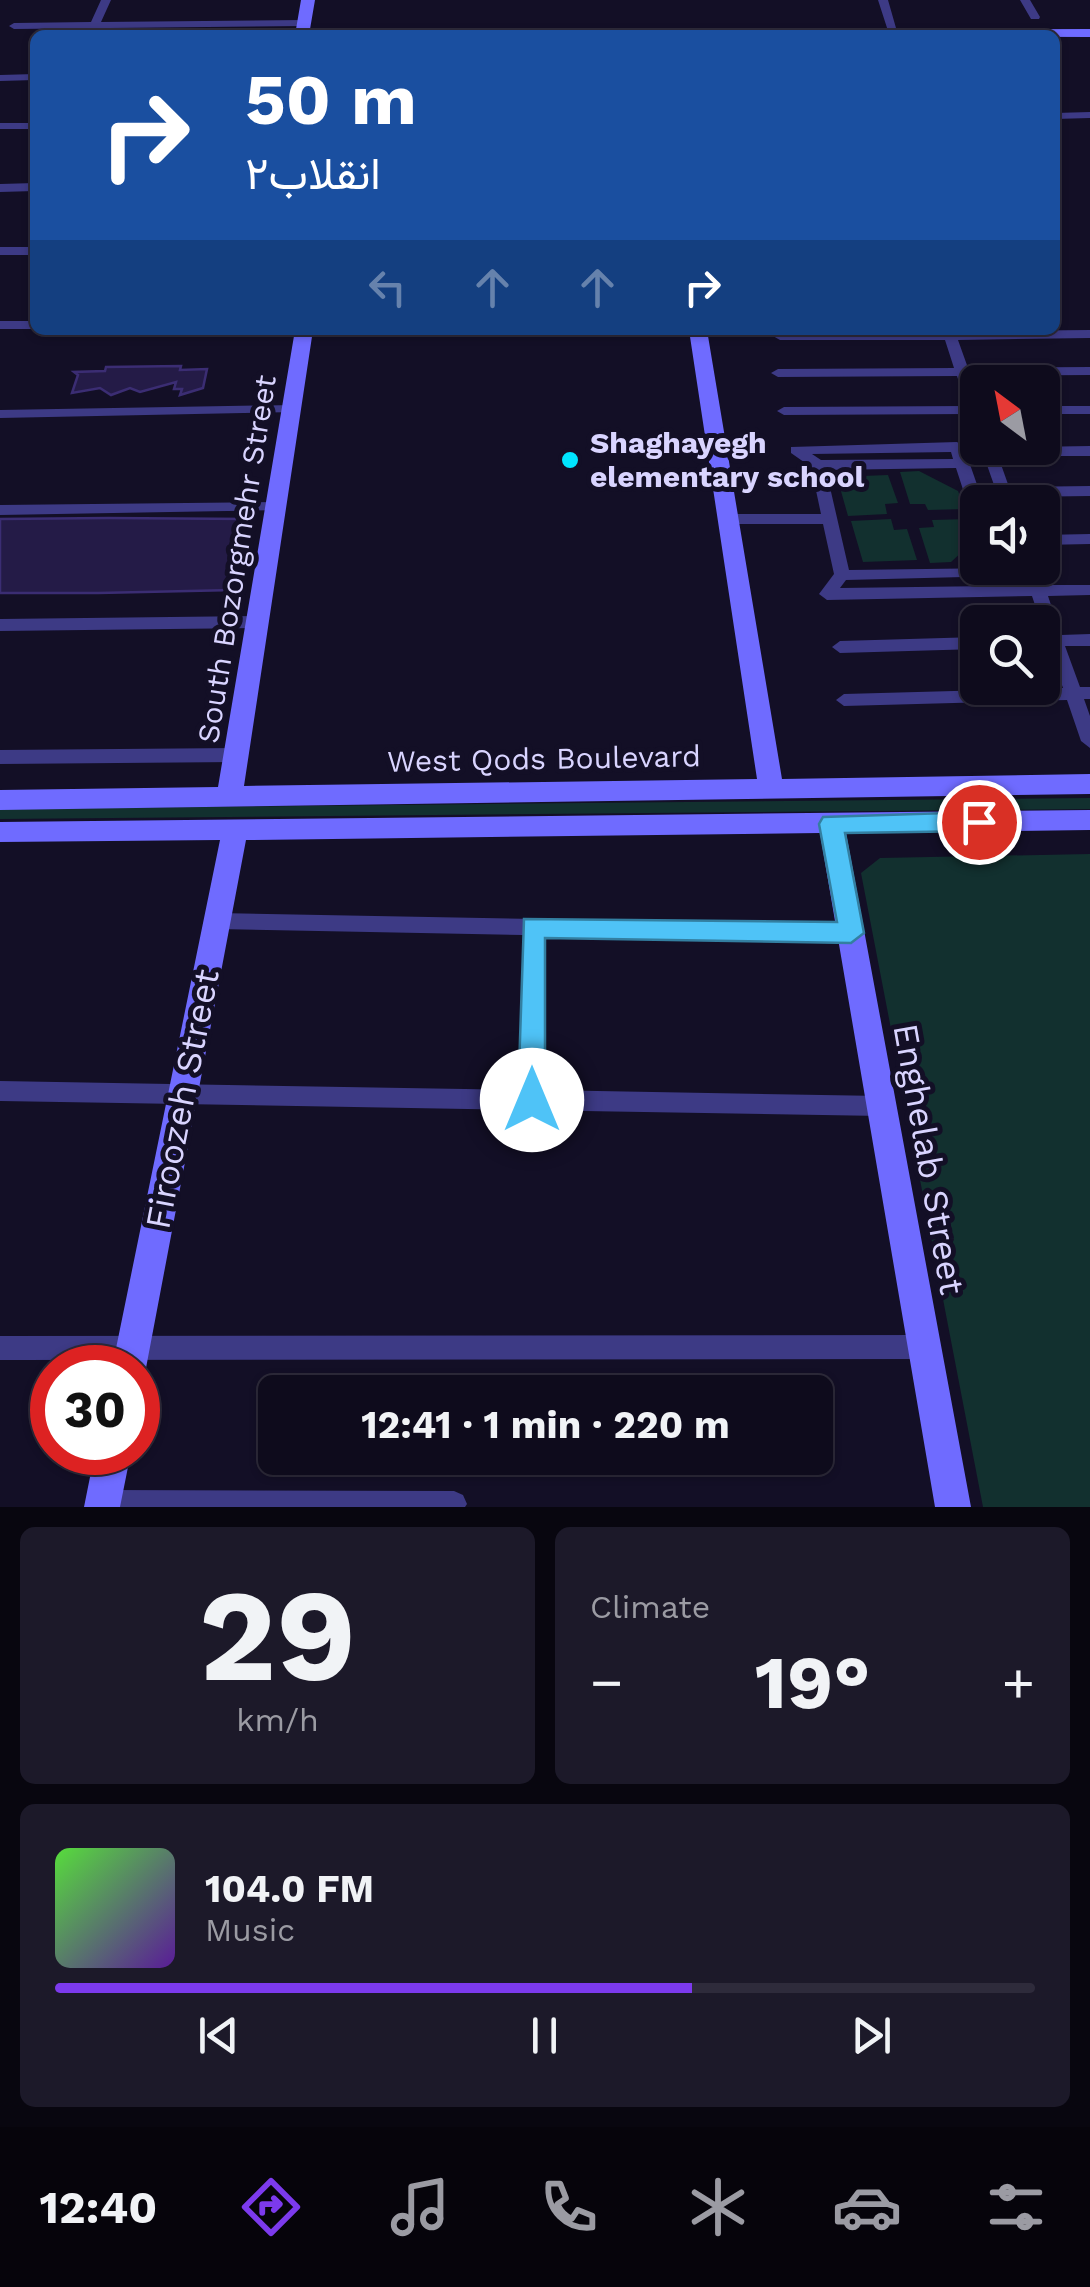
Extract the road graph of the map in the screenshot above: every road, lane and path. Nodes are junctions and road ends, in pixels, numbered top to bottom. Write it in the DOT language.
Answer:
graph roads {
  1 [pos="106,0"];
  2 [pos="308,0"];
  3 [pos="883,0"];
  4 [pos="1025,0"];
  5 [pos="1035,18"];
  6 [pos="95,25"];
  7 [pos="14,26"];
  8 [pos="303,29"];
  9 [pos="893,30"];
  10 [pos="1060,33"];
  11 [pos="1090,33"];
  12 [pos="30,77"];
  13 [pos="0,78"];
  14 [pos="1090,115"];
  15 [pos="1060,116"];
  16 [pos="0,126"];
  17 [pos="30,126"];
  18 [pos="0,188"];
  19 [pos="30,188"];
  20 [pos="30,251"];
  21 [pos="0,252"];
  22 [pos="0,325"];
  23 [pos="30,325"];
  24 [pos="1060,334"];
  25 [pos="1090,334"];
  26 [pos="303,335"];
  27 [pos="699,335"];
  28 [pos="1020,335"];
  29 [pos="780,336"];
  30 [pos="950,336"];
  31 [pos="960,366"];
  32 [pos="1060,371"];
  33 [pos="1090,371"];
  34 [pos="960,372"];
  35 [pos="778,373"];
  36 [pos="292,410"];
  37 [pos="1060,410"];
  38 [pos="1090,410"];
  39 [pos="784,411"];
  40 [pos="960,412"];
  41 [pos="0,414"];
  42 [pos="1060,451"];
  43 [pos="1090,451"];
  44 [pos="960,457"];
  45 [pos="960,463"];
  46 [pos="818,465"];
  47 [pos="1090,491"];
  48 [pos="1060,493"];
  49 [pos="276,506"];
  50 [pos="0,510"];
  51 [pos="729,519"];
  52 [pos="830,519"];
  53 [pos="1090,539"];
  54 [pos="1060,540"];
  55 [pos="960,571"];
  56 [pos="842,575"];
  57 [pos="1001,585"];
  58 [pos="1036,585"];
  59 [pos="1090,590"];
  60 [pos="1003,591"];
  61 [pos="1038,591"];
  62 [pos="1041,605"];
  63 [pos="258,622"];
  64 [pos="0,625"];
  65 [pos="1090,640"];
  66 [pos="1060,641"];
  67 [pos="960,644"];
  68 [pos="840,647"];
  69 [pos="1060,658"];
  70 [pos="1082,693"];
  71 [pos="844,700"];
  72 [pos="1090,742"];
  73 [pos="237,755"];
  74 [pos="0,757"];
  75 [pos="1090,784"];
  76 [pos="771,786"];
  77 [pos="229,798"];
  78 [pos="0,800"];
  79 [pos="1090,820"];
  80 [pos="831,824"];
  81 [pos="235,830"];
  82 [pos="0,832"];
  83 [pos="217,921"];
  84 [pos="533,927"];
  85 [pos="851,933"];
  86 [pos="0,1090"];
  87 [pos="183,1095"];
  88 [pos="532,1100"];
  89 [pos="882,1106"];
  90 [pos="133,1345"];
  91 [pos="925,1347"];
  92 [pos="0,1348"];
  93 [pos="30,1350"];
  94 [pos="160,1356"];
  95 [pos="108,1475"];
  96 [pos="454,1504"];
  97 [pos="102,1505"];
  98 [pos="953,1507"];
  1 -- 6 [label="street"];
  2 -- 8 [label="main road"];
  3 -- 9 [label="street"];
  4 -- 5 [label="street"];
  6 -- 7 [label="street"];
  6 -- 8 [label="street"];
  10 -- 11 [label="main road"];
  12 -- 13 [label="street"];
  14 -- 15 [label="street"];
  16 -- 17 [label="street"];
  18 -- 19 [label="street"];
  20 -- 21 [label="street"];
  22 -- 23 [label="street"];
  24 -- 25 [label="street"];
  26 -- 36 [label="main road, South Bozorgmehr Street"];
  27 -- 51 [label="main road"];
  28 -- 30 [label="street"];
  29 -- 30 [label="street"];
  30 -- 31 [label="street"];
  32 -- 33 [label="street"];
  34 -- 35 [label="street"];
  36 -- 41 [label="street"];
  36 -- 49 [label="main road, South Bozorgmehr Street"];
  37 -- 38 [label="street"];
  39 -- 40 [label="street"];
  42 -- 43 [label="street"];
  44 -- 46 [label="street"];
  45 -- 46 [label="street"];
  46 -- 52 [label="street"];
  47 -- 48 [label="street"];
  49 -- 50 [label="street"];
  49 -- 63 [label="main road, South Bozorgmehr Street"];
  51 -- 52 [label="street"];
  51 -- 76 [label="main road"];
  52 -- 56 [label="street"];
  53 -- 54 [label="street"];
  55 -- 56 [label="street"];
  56 -- 60 [label="street"];
  57 -- 60 [label="street"];
  58 -- 61 [label="street"];
  59 -- 61 [label="street"];
  60 -- 61 [label="street"];
  61 -- 62 [label="street"];
  63 -- 64 [label="street"];
  63 -- 73 [label="main road, South Bozorgmehr Street"];
  65 -- 66 [label="street"];
  67 -- 68 [label="street"];
  69 -- 70 [label="street"];
  70 -- 71 [label="street"];
  70 -- 72 [label="street"];
  73 -- 74 [label="street"];
  73 -- 77 [label="main road, South Bozorgmehr Street"];
  75 -- 76 [label="main road, West Qods Boulevard"];
  76 -- 77 [label="main road, West Qods Boulevard"];
  77 -- 78 [label="main road, West Qods Boulevard"];
  79 -- 80 [label="main road"];
  80 -- 81 [label="main road"];
  80 -- 85 [label="main road, Enghelab Street"];
  81 -- 82 [label="main road"];
  81 -- 83 [label="main road, Firoozeh Street"];
  83 -- 84 [label="street"];
  83 -- 87 [label="main road, Firoozeh Street"];
  84 -- 85 [label="street"];
  84 -- 88 [label="street"];
  85 -- 89 [label="main road, Enghelab Street"];
  86 -- 87 [label="street"];
  87 -- 88 [label="street"];
  87 -- 90 [label="main road, Firoozeh Street"];
  88 -- 89 [label="street"];
  89 -- 91 [label="main road, Enghelab Street"];
  91 -- 94 [label="street"];
  91 -- 98 [label="main road, Enghelab Street"];
  92 -- 93 [label="street"];
  95 -- 97 [label="main road"];
  96 -- 97 [label="street"];
}
